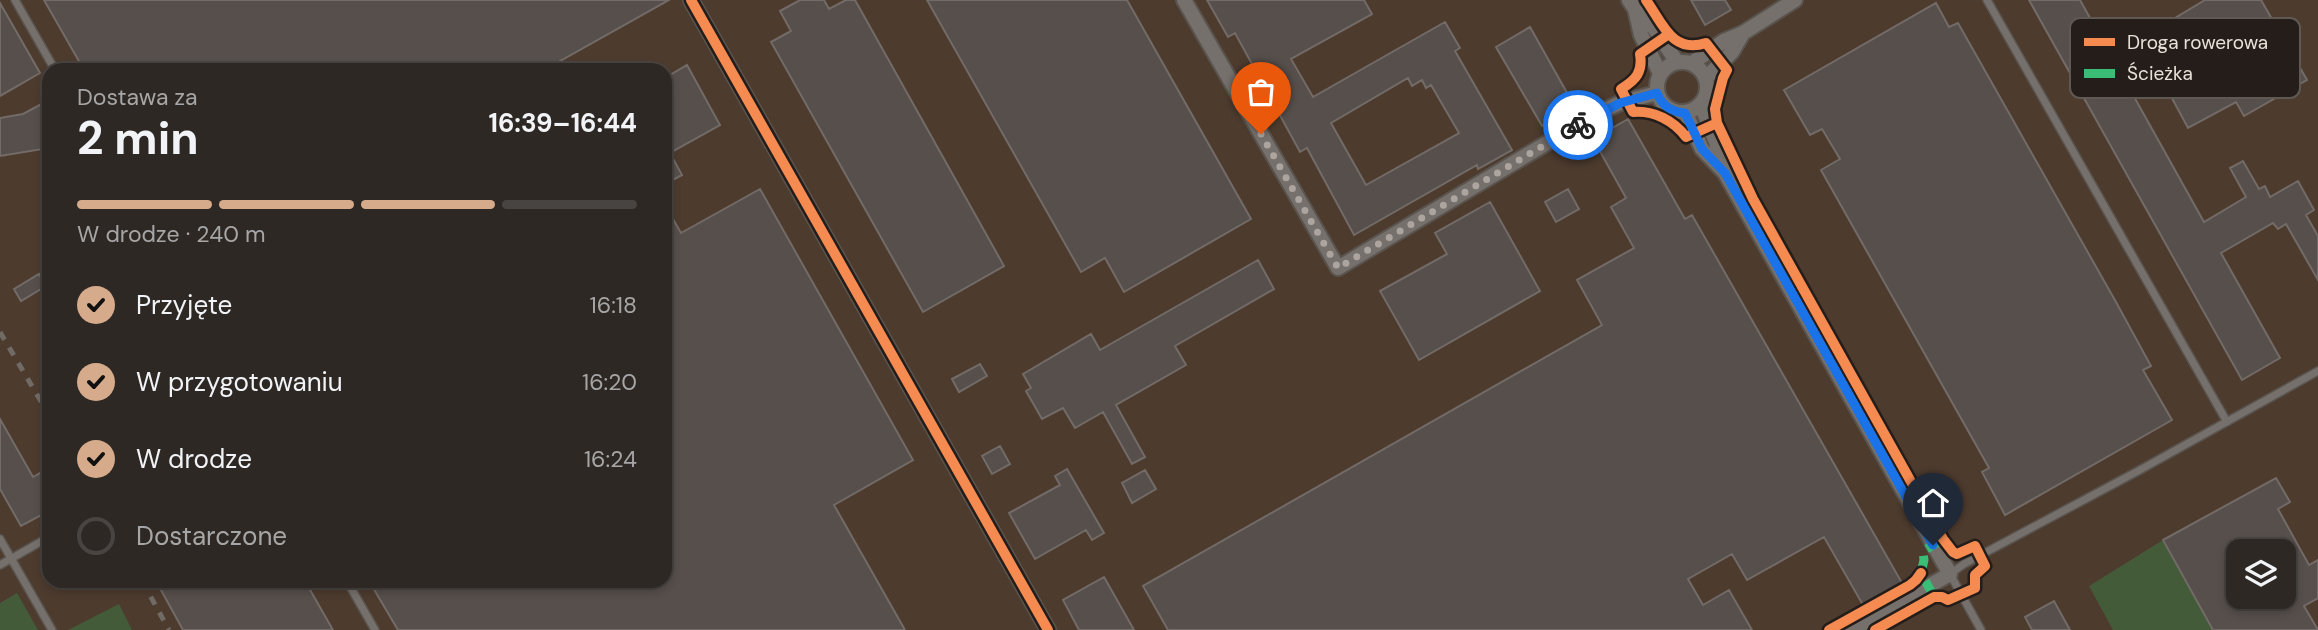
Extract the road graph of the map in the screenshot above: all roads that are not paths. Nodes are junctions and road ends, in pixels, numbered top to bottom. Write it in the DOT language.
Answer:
graph roads {
  1 [pos="15,0"];
  2 [pos="691,0"];
  3 [pos="1184,0"];
  4 [pos="1795,0"];
  5 [pos="1987,0"];
  6 [pos="1632,5"];
  7 [pos="1743,33"];
  8 [pos="1677,62"];
  9 [pos="51,63"];
  10 [pos="1692,63"];
  11 [pos="1660,73"];
  12 [pos="1706,78"];
  13 [pos="1657,93"];
  14 [pos="1701,105"];
  15 [pos="1685,113"];
  16 [pos="1725,173"];
  17 [pos="2318,371"];
  18 [pos="2227,422"];
  19 [pos="0,539"];
  20 [pos="42,541"];
  21 [pos="11,559"];
  22 [pos="0,565"];
  23 [pos="1950,575"];
  24 [pos="351,588"];
  25 [pos="52,630"];
  26 [pos="375,630"];
  27 [pos="1048,630"];
  28 [pos="1851,630"];
  29 [pos="1981,630"];
  1 -- 9 [label="lane"];
  2 -- 27 [label="street"];
  3 -- 13 [label="street"];
  4 -- 7 [label="street"];
  5 -- 18 [label="lane"];
  6 -- 8 [label="street"];
  6 -- 11 [label="street"];
  7 -- 10 [label="street"];
  7 -- 12 [label="street"];
  8 -- 10 [label="street"];
  8 -- 11 [label="street"];
  10 -- 12 [label="street"];
  11 -- 13 [label="street"];
  12 -- 14 [label="street"];
  13 -- 15 [label="street"];
  14 -- 15 [label="street"];
  14 -- 16 [label="street"];
  15 -- 16 [label="street"];
  16 -- 23 [label="street"];
  17 -- 18 [label="lane"];
  18 -- 23 [label="lane"];
  19 -- 21 [label="lane"];
  20 -- 21 [label="lane"];
  21 -- 22 [label="lane"];
  21 -- 25 [label="lane"];
  23 -- 28 [label="street"];
  23 -- 29 [label="lane"];
  24 -- 26 [label="lane"];
}
